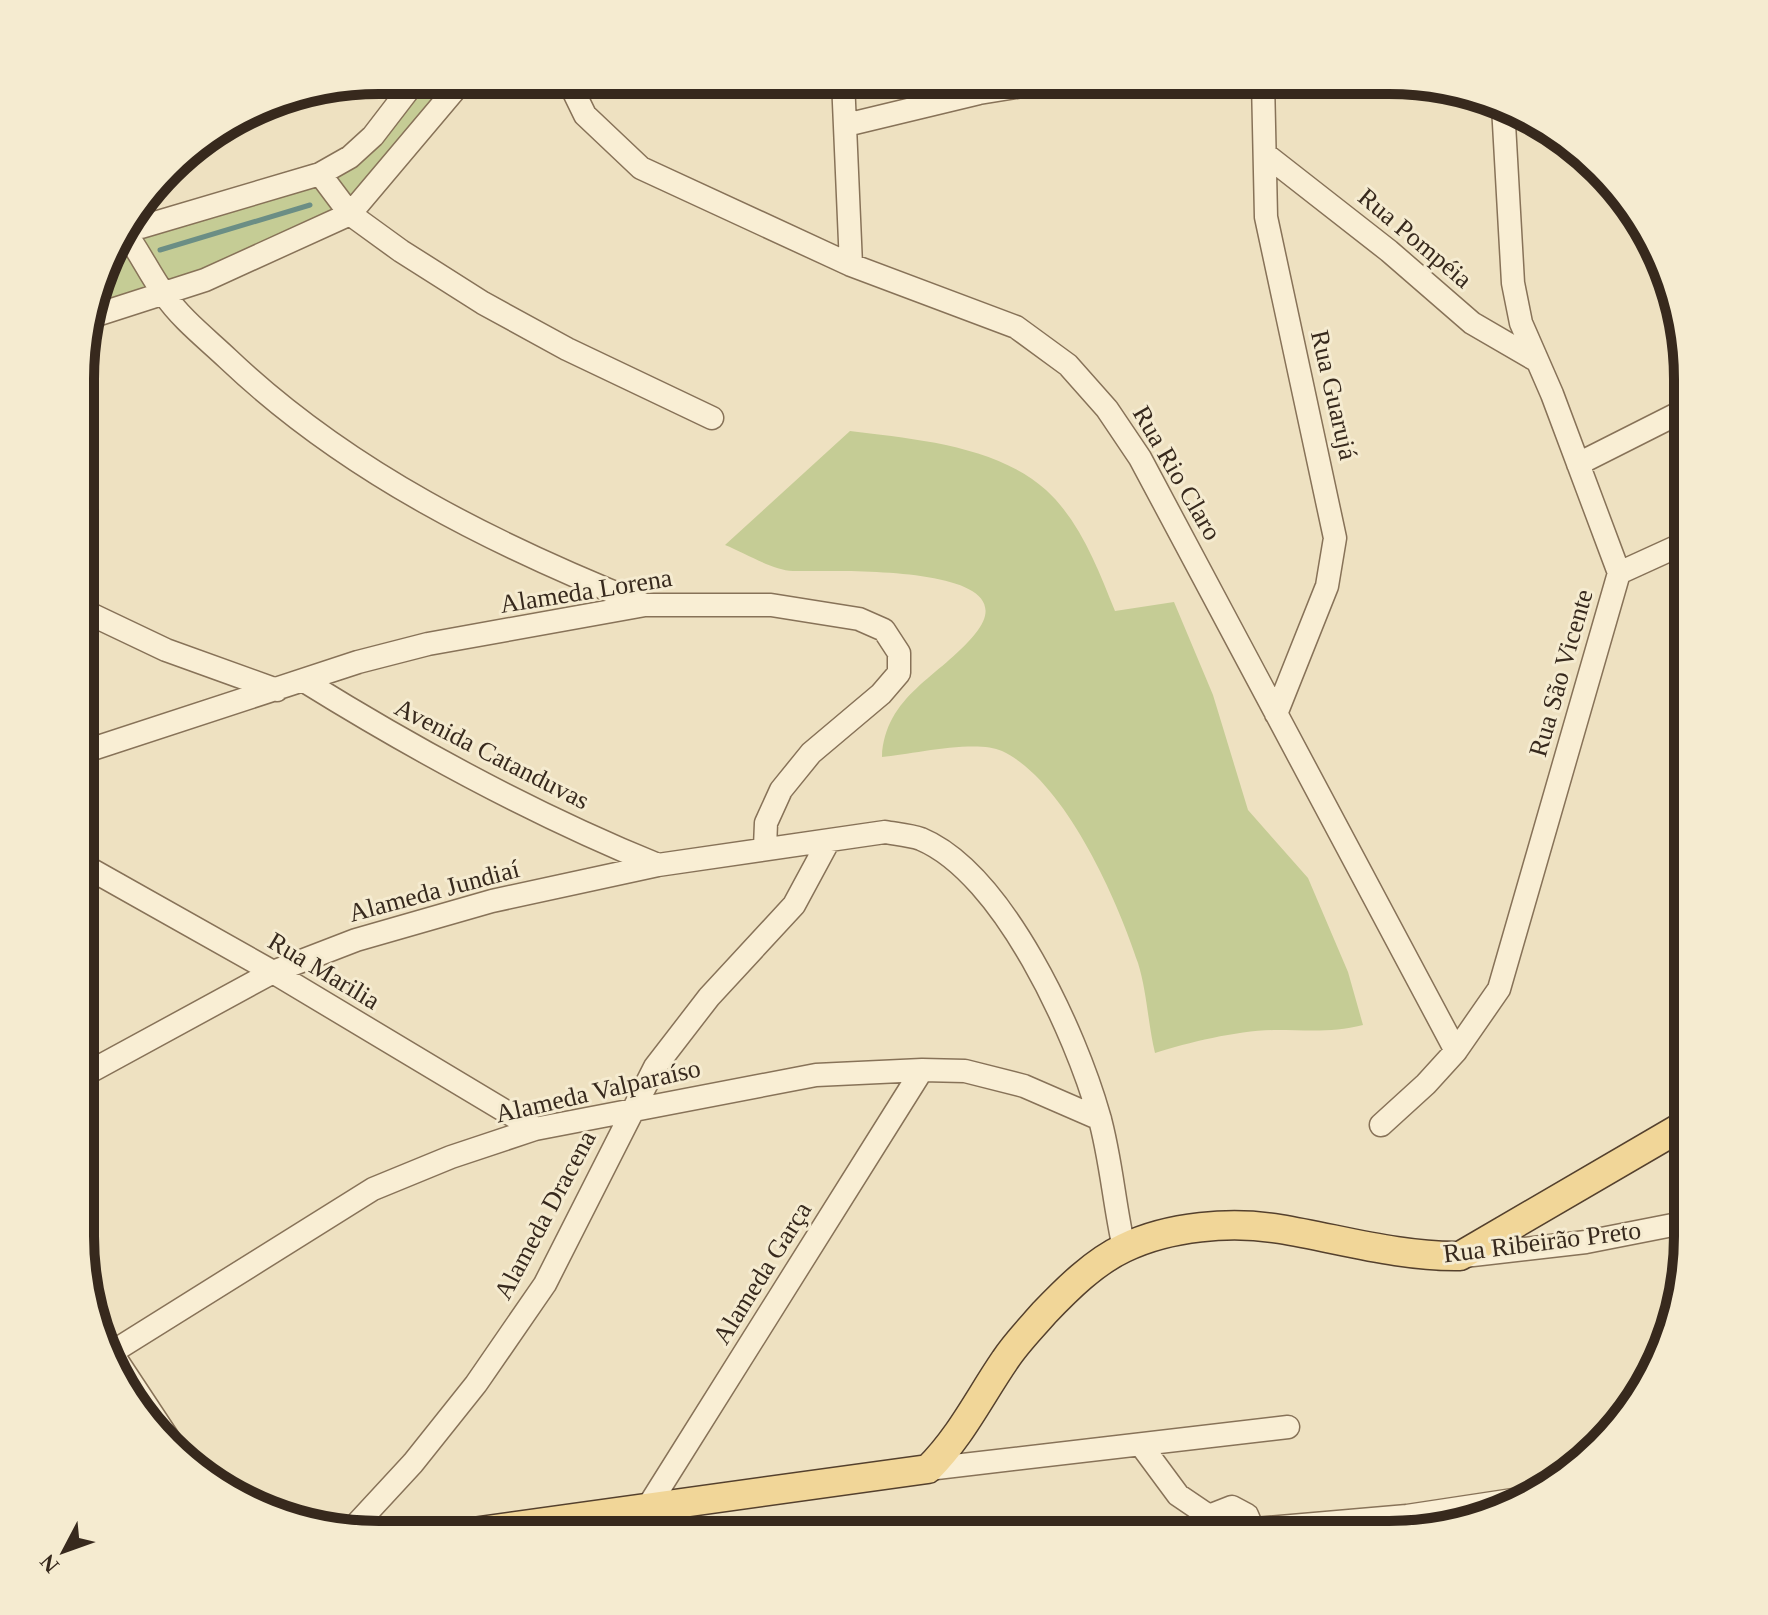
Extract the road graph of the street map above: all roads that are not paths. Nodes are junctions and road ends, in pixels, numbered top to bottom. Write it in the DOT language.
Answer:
graph roads {
  1 [pos="405,94"];
  2 [pos="451,94"];
  3 [pos="575,94"];
  4 [pos="844,94"];
  5 [pos="972,95"];
  6 [pos="1263,95"];
  7 [pos="1504,118"];
  8 [pos="846,125"];
  9 [pos="1265,154"];
  10 [pos="320,174"];
  11 [pos="350,214"];
  12 [pos="138,227"];
  13 [pos="131,238"];
  14 [pos="851,265"];
  15 [pos="164,294"];
  16 [pos="102,313"];
  17 [pos="1534,359"];
  18 [pos="1673,416"];
  19 [pos="712,418"];
  20 [pos="1578,464"];
  21 [pos="1673,548"];
  22 [pos="1619,573"];
  23 [pos="645,605"];
  24 [pos="94,616"];
  25 [pos="306,682"];
  26 [pos="277,690"];
  27 [pos="1276,714"];
  28 [pos="94,748"];
  29 [pos="828,842"];
  30 [pos="765,847"];
  31 [pos="658,865"];
  32 [pos="95,872"];
  33 [pos="273,972"];
  34 [pos="1456,1051"];
  35 [pos="95,1069"];
  36 [pos="922,1070"];
  37 [pos="633,1109"];
  38 [pos="1100,1119"];
  39 [pos="1381,1125"];
  40 [pos="535,1129"];
  41 [pos="1674,1131"];
  42 [pos="1674,1225"];
  43 [pos="1124,1248"];
  44 [pos="1460,1256"];
  45 [pos="118,1349"];
  46 [pos="1288,1427"];
  47 [pos="1141,1445"];
  48 [pos="928,1469"];
  49 [pos="649,1505"];
  50 [pos="611,1518"];
  51 [pos="360,1520"];
  52 [pos="1195,1520"];
  53 [pos="1213,1520"];
  54 [pos="1249,1520"];
  55 [pos="585,1521"];
  1 -- 10 [label="street"];
  2 -- 11 [label="street"];
  3 -- 14 [label="street, Rua Rio Claro"];
  4 -- 8 [label="street"];
  5 -- 8 [label="street"];
  6 -- 9 [label="street, Rua Guarujá"];
  7 -- 17 [label="street, Rua São Vicente"];
  8 -- 14 [label="street"];
  9 -- 17 [label="street, Rua Pompéia"];
  9 -- 27 [label="street, Rua Guarujá"];
  10 -- 11 [label="street"];
  10 -- 12 [label="street"];
  11 -- 15 [label="street"];
  11 -- 19 [label="street"];
  13 -- 15 [label="street"];
  14 -- 27 [label="street, Rua Rio Claro"];
  15 -- 16 [label="street"];
  15 -- 23 [label="street"];
  17 -- 20 [label="street, Rua São Vicente"];
  18 -- 20 [label="street"];
  20 -- 22 [label="street, Rua São Vicente"];
  21 -- 22 [label="street"];
  22 -- 34 [label="street, Rua São Vicente"];
  23 -- 25 [label="street, Alameda Lorena"];
  23 -- 30 [label="street, Alameda Lorena"];
  24 -- 26 [label="street"];
  25 -- 26 [label="street, Alameda Lorena"];
  25 -- 31 [label="street, Avenida Catanduvas"];
  26 -- 28 [label="street, Alameda Lorena"];
  27 -- 34 [label="street, Rua Rio Claro"];
  29 -- 30 [label="street, Alameda Jundiaí"];
  29 -- 37 [label="street, Alameda Dracena"];
  29 -- 38 [label="street, Alameda Jundiaí"];
  30 -- 31 [label="street, Alameda Jundiaí"];
  31 -- 33 [label="street, Alameda Jundiaí"];
  32 -- 33 [label="street, Rua Marilia"];
  33 -- 35 [label="street, Alameda Jundiaí"];
  33 -- 40 [label="street, Rua Marilia"];
  34 -- 39 [label="street, Rua São Vicente"];
  36 -- 37 [label="street, Alameda Valparaíso"];
  36 -- 38 [label="street, Alameda Valparaíso"];
  36 -- 49 [label="street, Alameda Garça"];
  37 -- 40 [label="street, Alameda Valparaíso"];
  37 -- 51 [label="street, Alameda Dracena"];
  38 -- 43 [label="street, Alameda Jundiaí"];
  40 -- 45 [label="street, Alameda Valparaíso"];
  41 -- 44 [label="main road"];
  42 -- 44 [label="street, Rua Ribeirão Preto"];
  43 -- 44 [label="main road, Rua Ribeirão Preto"];
  43 -- 48 [label="main road, Rua Ribeirão Preto"];
  46 -- 47 [label="street"];
  47 -- 48 [label="street"];
  47 -- 52 [label="street"];
  48 -- 49 [label="main road"];
  49 -- 50 [label="main road"];
  50 -- 55 [label="main road"];
  53 -- 54 [label="street"];
}
